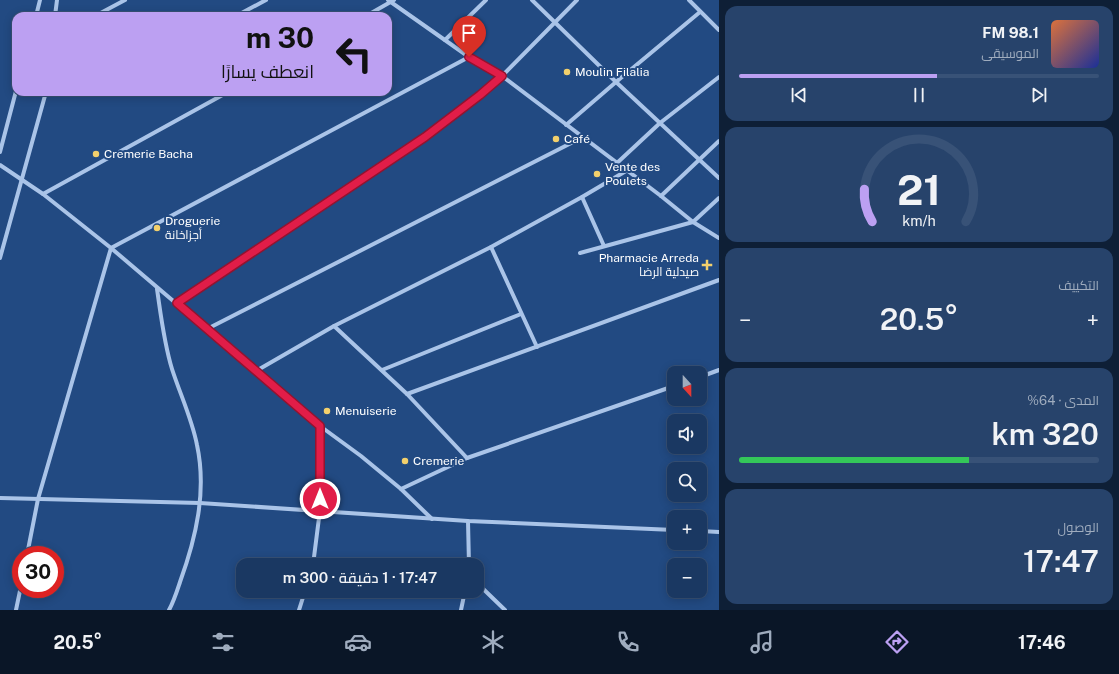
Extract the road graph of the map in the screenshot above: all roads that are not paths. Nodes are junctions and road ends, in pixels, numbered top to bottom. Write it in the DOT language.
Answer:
graph roads {
  1 [pos="40,0"];
  2 [pos="57,0"];
  3 [pos="125,0"];
  4 [pos="266,0"];
  5 [pos="486,0"];
  6 [pos="532,0"];
  7 [pos="577,0"];
  8 [pos="689,0"];
  9 [pos="391,1"];
  10 [pos="37,12"];
  11 [pos="56,12"];
  12 [pos="102,12"];
  13 [pos="244,12"];
  14 [pos="373,12"];
  15 [pos="700,12"];
  16 [pos="555,22"];
  17 [pos="719,30"];
  18 [pos="445,40"];
  19 [pos="469,57"];
  20 [pos="502,76"];
  21 [pos="719,77"];
  22 [pos="616,82"];
  23 [pos="15,96"];
  24 [pos="45,96"];
  25 [pos="221,96"];
  26 [pos="660,123"];
  27 [pos="566,125"];
  28 [pos="583,137"];
  29 [pos="719,141"];
  30 [pos="0,152"];
  31 [pos="699,159"];
  32 [pos="617,163"];
  33 [pos="0,165"];
  34 [pos="626,171"];
  35 [pos="719,178"];
  36 [pos="22,180"];
  37 [pos="43,194"];
  38 [pos="661,196"];
  39 [pos="582,197"];
  40 [pos="719,198"];
  41 [pos="693,222"];
  42 [pos="719,238"];
  43 [pos="604,246"];
  44 [pos="491,247"];
  45 [pos="111,248"];
  46 [pos="580,253"];
  47 [pos="0,258"];
  48 [pos="719,280"];
  49 [pos="157,289"];
  50 [pos="177,303"];
  51 [pos="521,314"];
  52 [pos="334,326"];
  53 [pos="207,329"];
  54 [pos="536,347"];
  55 [pos="382,370"];
  56 [pos="719,370"];
  57 [pos="256,371"];
  58 [pos="707,374"];
  59 [pos="667,388"];
  60 [pos="407,394"];
  61 [pos="320,426"];
  62 [pos="467,458"];
  63 [pos="401,489"];
  64 [pos="0,498"];
  65 [pos="38,499"];
  66 [pos="200,503"];
  67 [pos="320,510"];
  68 [pos="432,519"];
  69 [pos="468,521"];
  70 [pos="667,530"];
  71 [pos="707,531"];
  72 [pos="719,532"];
  73 [pos="29,546"];
  74 [pos="314,558"];
  75 [pos="469,558"];
  76 [pos="484,590"];
  77 [pos="18,598"];
  78 [pos="303,598"];
  79 [pos="464,598"];
  80 [pos="16,610"];
  81 [pos="169,610"];
  82 [pos="299,610"];
  83 [pos="461,610"];
  84 [pos="505,610"];
  1 -- 10 [label="street"];
  2 -- 11 [label="street"];
  3 -- 12 [label="street"];
  4 -- 13 [label="street"];
  5 -- 18 [label="street"];
  6 -- 16 [label="street"];
  7 -- 16 [label="street"];
  8 -- 15 [label="street"];
  9 -- 14 [label="street"];
  9 -- 18 [label="street"];
  15 -- 17 [label="street"];
  15 -- 22 [label="street"];
  16 -- 20 [label="street"];
  16 -- 22 [label="street"];
  18 -- 19 [label="street"];
  19 -- 20 [label="street"];
  19 -- 45 [label="street"];
  20 -- 27 [label="street"];
  20 -- 50 [label="street"];
  21 -- 26 [label="street"];
  22 -- 26 [label="street"];
  22 -- 27 [label="street"];
  23 -- 30 [label="street"];
  24 -- 36 [label="street"];
  25 -- 37 [label="street"];
  26 -- 31 [label="street"];
  26 -- 32 [label="street"];
  27 -- 28 [label="street"];
  28 -- 32 [label="street"];
  28 -- 53 [label="street"];
  29 -- 31 [label="street"];
  31 -- 35 [label="street"];
  31 -- 38 [label="street"];
  32 -- 34 [label="street"];
  33 -- 36 [label="street"];
  34 -- 38 [label="street"];
  34 -- 39 [label="street"];
  36 -- 37 [label="street"];
  36 -- 47 [label="street"];
  37 -- 45 [label="street"];
  38 -- 41 [label="street"];
  39 -- 43 [label="street"];
  39 -- 44 [label="street"];
  40 -- 41 [label="street"];
  41 -- 42 [label="street"];
  41 -- 43 [label="street"];
  43 -- 46 [label="street"];
  44 -- 51 [label="street"];
  44 -- 52 [label="street"];
  45 -- 49 [label="street"];
  45 -- 65 [label="street"];
  48 -- 54 [label="street"];
  49 -- 50 [label="street"];
  49 -- 66 [label="street"];
  50 -- 53 [label="street"];
  51 -- 54 [label="street"];
  51 -- 55 [label="street"];
  52 -- 55 [label="street"];
  52 -- 57 [label="street"];
  53 -- 57 [label="street"];
  54 -- 60 [label="street"];
  55 -- 60 [label="street"];
  56 -- 58 [label="street"];
  57 -- 61 [label="street"];
  59 -- 62 [label="street"];
  60 -- 62 [label="street"];
  61 -- 63 [label="street"];
  61 -- 67 [label="street"];
  62 -- 63 [label="street"];
  63 -- 68 [label="street"];
  64 -- 65 [label="street"];
  65 -- 66 [label="street"];
  65 -- 73 [label="street"];
  66 -- 67 [label="street"];
  66 -- 81 [label="street"];
  67 -- 68 [label="street"];
  67 -- 74 [label="street"];
  68 -- 69 [label="street"];
  69 -- 70 [label="street"];
  69 -- 75 [label="street"];
  71 -- 72 [label="street"];
  76 -- 84 [label="street"];
  77 -- 80 [label="street"];
  78 -- 82 [label="street"];
  79 -- 83 [label="street"];
}
